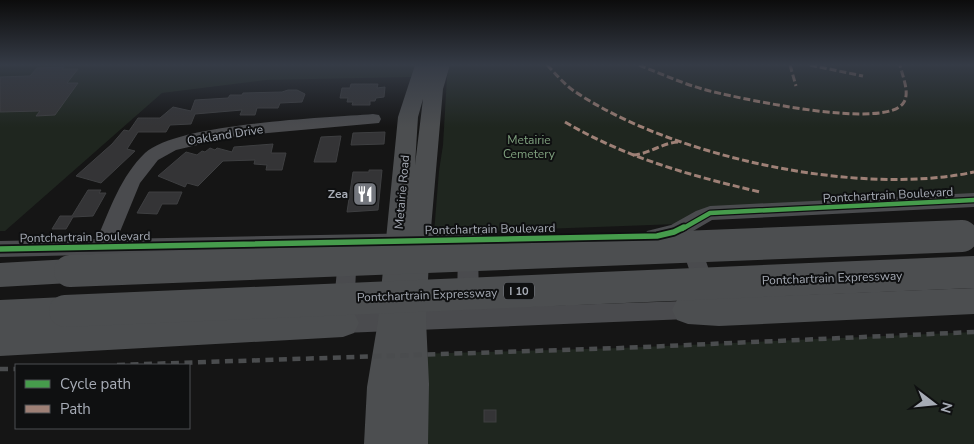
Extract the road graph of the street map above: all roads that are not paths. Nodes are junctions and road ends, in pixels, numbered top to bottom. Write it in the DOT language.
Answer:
graph roads {
  1 [pos="418,86"];
  2 [pos="435,86"];
  3 [pos="408,117"];
  4 [pos="432,117"];
  5 [pos="373,119"];
  6 [pos="974,200"];
  7 [pos="970,228"];
  8 [pos="671,234"];
  9 [pos="408,240"];
  10 [pos="468,240"];
  11 [pos="349,241"];
  12 [pos="690,244"];
  13 [pos="104,246"];
  14 [pos="0,248"];
  15 [pos="974,272"];
  16 [pos="0,275"];
  17 [pos="974,301"];
  18 [pos="688,310"];
  19 [pos="0,314"];
  20 [pos="468,318"];
  21 [pos="402,320"];
  22 [pos="343,323"];
  23 [pos="0,341"];
  24 [pos="380,444"];
  25 [pos="412,444"];
  1 -- 3 [label="main road, Metairie Road"];
  2 -- 4 [label="main road, Metairie Road"];
  3 -- 4 [label="street"];
  3 -- 9 [label="main road, Metairie Road"];
  4 -- 9 [label="main road, Metairie Road"];
  5 -- 13 [label="street, Oakland Drive"];
  6 -- 8 [label="street, Pontchartrain Boulevard"];
  7 -- 12 [label="street, Pontchartrain Boulevard"];
  7 -- 16 [label="highway, bridge"];
  8 -- 10 [label="street, Pontchartrain Boulevard"];
  8 -- 12 [label="street, Pontchartrain Boulevard"];
  9 -- 10 [label="street, Pontchartrain Boulevard"];
  9 -- 11 [label="street, Pontchartrain Boulevard"];
  9 -- 21 [label="main road, Metairie Road"];
  10 -- 20 [label="street, Pontchartrain Boulevard"];
  11 -- 13 [label="street, Pontchartrain Boulevard"];
  11 -- 22 [label="street"];
  12 -- 18 [label="street"];
  13 -- 14 [label="street, Pontchartrain Boulevard"];
  15 -- 19 [label="highway, Pontchartrain Expressway / I 10, bridge"];
  17 -- 18 [label="highway"];
  18 -- 20 [label="street"];
  20 -- 21 [label="street"];
  21 -- 22 [label="street"];
  21 -- 24 [label="main road"];
  21 -- 25 [label="main road"];
  22 -- 23 [label="highway"];
}
